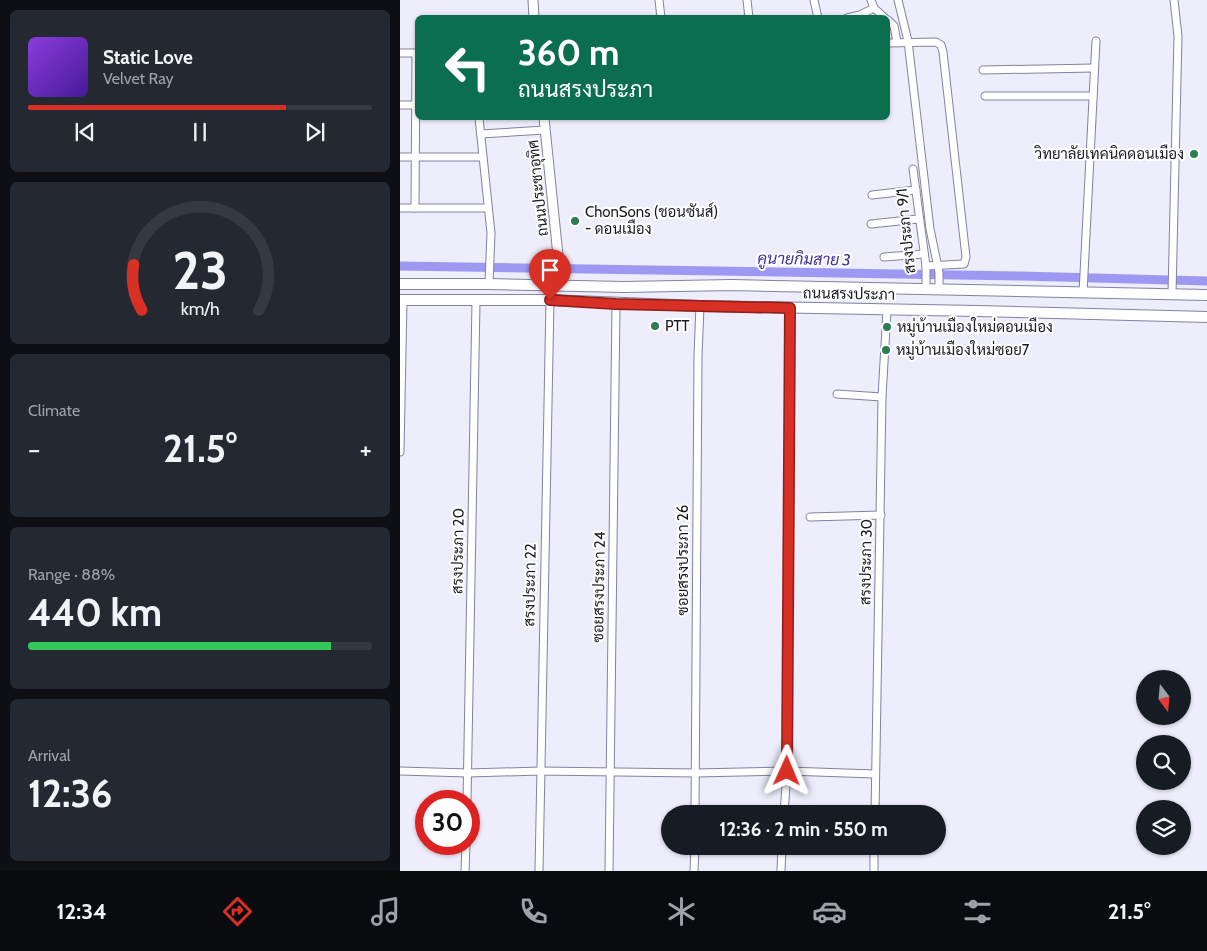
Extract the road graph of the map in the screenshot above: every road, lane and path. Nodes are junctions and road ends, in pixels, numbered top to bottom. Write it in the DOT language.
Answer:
graph roads {
  1 [pos="533,0"];
  2 [pos="659,0"];
  3 [pos="747,0"];
  4 [pos="814,0"];
  5 [pos="871,0"];
  6 [pos="898,0"];
  7 [pos="1174,0"];
  8 [pos="874,8"];
  9 [pos="534,15"];
  10 [pos="661,15"];
  11 [pos="748,15"];
  12 [pos="817,15"];
  13 [pos="860,15"];
  14 [pos="882,15"];
  15 [pos="890,22"];
  16 [pos="908,41"];
  17 [pos="1096,41"];
  18 [pos="897,42"];
  19 [pos="890,43"];
  20 [pos="400,53"];
  21 [pos="415,54"];
  22 [pos="1094,68"];
  23 [pos="984,70"];
  24 [pos="985,96"];
  25 [pos="1093,96"];
  26 [pos="400,105"];
  27 [pos="415,105"];
  28 [pos="417,120"];
  29 [pos="479,120"];
  30 [pos="544,120"];
  31 [pos="545,130"];
  32 [pos="481,136"];
  33 [pos="400,157"];
  34 [pos="416,157"];
  35 [pos="483,157"];
  36 [pos="913,169"];
  37 [pos="916,190"];
  38 [pos="872,195"];
  39 [pos="400,208"];
  40 [pos="415,208"];
  41 [pos="488,208"];
  42 [pos="918,219"];
  43 [pos="870,224"];
  44 [pos="924,254"];
  45 [pos="884,257"];
  46 [pos="926,269"];
  47 [pos="938,269"];
  48 [pos="489,279"];
  49 [pos="561,280"];
  50 [pos="400,284"];
  51 [pos="926,285"];
  52 [pos="939,285"];
  53 [pos="1172,291"];
  54 [pos="1083,293"];
  55 [pos="1207,296"];
  56 [pos="402,300"];
  57 [pos="550,300"];
  58 [pos="476,301"];
  59 [pos="616,304"];
  60 [pos="700,306"];
  61 [pos="790,308"];
  62 [pos="887,310"];
  63 [pos="1207,317"];
  64 [pos="837,394"];
  65 [pos="882,397"];
  66 [pos="400,452"];
  67 [pos="881,515"];
  68 [pos="810,517"];
  69 [pos="400,771"];
  70 [pos="540,771"];
  71 [pos="787,771"];
  72 [pos="610,772"];
  73 [pos="468,773"];
  74 [pos="696,773"];
  75 [pos="875,774"];
  76 [pos="467,790"];
  77 [pos="695,805"];
  78 [pos="785,805"];
  79 [pos="874,805"];
  80 [pos="466,855"];
  81 [pos="695,855"];
  82 [pos="782,855"];
  83 [pos="874,855"];
  84 [pos="465,871"];
  85 [pos="539,871"];
  86 [pos="609,871"];
  87 [pos="694,871"];
  88 [pos="781,871"];
  89 [pos="874,871"];
  1 -- 9 [label="street"];
  2 -- 10 [label="street"];
  3 -- 11 [label="street"];
  4 -- 12 [label="street"];
  5 -- 8 [label="street"];
  6 -- 16 [label="street"];
  7 -- 53 [label="street"];
  8 -- 13 [label="street"];
  8 -- 14 [label="street"];
  15 -- 18 [label="street"];
  16 -- 18 [label="street"];
  16 -- 47 [label="street"];
  16 -- 47 [label="street"];
  17 -- 22 [label="street"];
  18 -- 19 [label="street"];
  20 -- 21 [label="street"];
  22 -- 23 [label="street"];
  22 -- 25 [label="street"];
  24 -- 25 [label="street"];
  25 -- 54 [label="street"];
  26 -- 27 [label="street"];
  28 -- 34 [label="street"];
  29 -- 32 [label="street"];
  30 -- 31 [label="street, ถนนประชาอุทิศ"];
  31 -- 32 [label="street"];
  31 -- 49 [label="street, ถนนประชาอุทิศ"];
  32 -- 35 [label="street"];
  33 -- 34 [label="street"];
  34 -- 35 [label="street"];
  34 -- 40 [label="street"];
  35 -- 41 [label="street"];
  36 -- 37 [label="street, สรงประภา 9/1"];
  37 -- 38 [label="street"];
  37 -- 42 [label="street, สรงประภา 9/1"];
  39 -- 40 [label="street"];
  40 -- 41 [label="street"];
  41 -- 48 [label="street"];
  42 -- 43 [label="street"];
  42 -- 44 [label="street, สรงประภา 9/1"];
  44 -- 45 [label="street"];
  44 -- 46 [label="street, สรงประภา 9/1"];
  46 -- 47 [label="street"];
  46 -- 51 [label="street, สรงประภา 9/1"];
  47 -- 52 [label="street"];
  48 -- 49 [label="main road, ถนนสรงประภา"];
  48 -- 50 [label="main road, ถนนสรงประภา"];
  49 -- 51 [label="main road, ถนนสรงประภา"];
  51 -- 52 [label="main road, ถนนสรงประภา"];
  52 -- 54 [label="main road, ถนนสรงประภา"];
  53 -- 54 [label="main road, ถนนสรงประภา"];
  53 -- 55 [label="main road, ถนนสรงประภา"];
  56 -- 58 [label="main road, ถนนสรงประภา"];
  56 -- 66 [label="street"];
  57 -- 58 [label="main road, ถนนสรงประภา"];
  57 -- 59 [label="main road, ถนนสรงประภา"];
  57 -- 70 [label="street, สรงประภา 22"];
  58 -- 73 [label="street, สรงประภา 20"];
  59 -- 60 [label="main road, ถนนสรงประภา"];
  59 -- 72 [label="street, ซอยสรงประภา 24"];
  60 -- 61 [label="main road, ถนนสรงประภา"];
  60 -- 74 [label="street, ซอยสรงประภา 26"];
  61 -- 62 [label="main road, ถนนสรงประภา"];
  61 -- 71 [label="street"];
  62 -- 63 [label="main road, ถนนสรงประภา"];
  62 -- 65 [label="street, สรงประภา 30"];
  64 -- 65 [label="street"];
  65 -- 67 [label="street, สรงประภา 30"];
  67 -- 68 [label="street"];
  67 -- 75 [label="street, สรงประภา 30"];
  69 -- 73 [label="street"];
  70 -- 72 [label="street"];
  70 -- 73 [label="street"];
  70 -- 85 [label="street, สรงประภา 22"];
  71 -- 74 [label="street"];
  71 -- 75 [label="street"];
  71 -- 78 [label="street"];
  72 -- 74 [label="street"];
  72 -- 86 [label="street, ซอยสรงประภา 24"];
  73 -- 76 [label="street, สรงประภา 20"];
  74 -- 77 [label="street, ซอยสรงประภา 26"];
  75 -- 79 [label="street, สรงประภา 30"];
  80 -- 84 [label="street"];
  81 -- 87 [label="street"];
  82 -- 88 [label="street"];
  83 -- 89 [label="street"];
}
